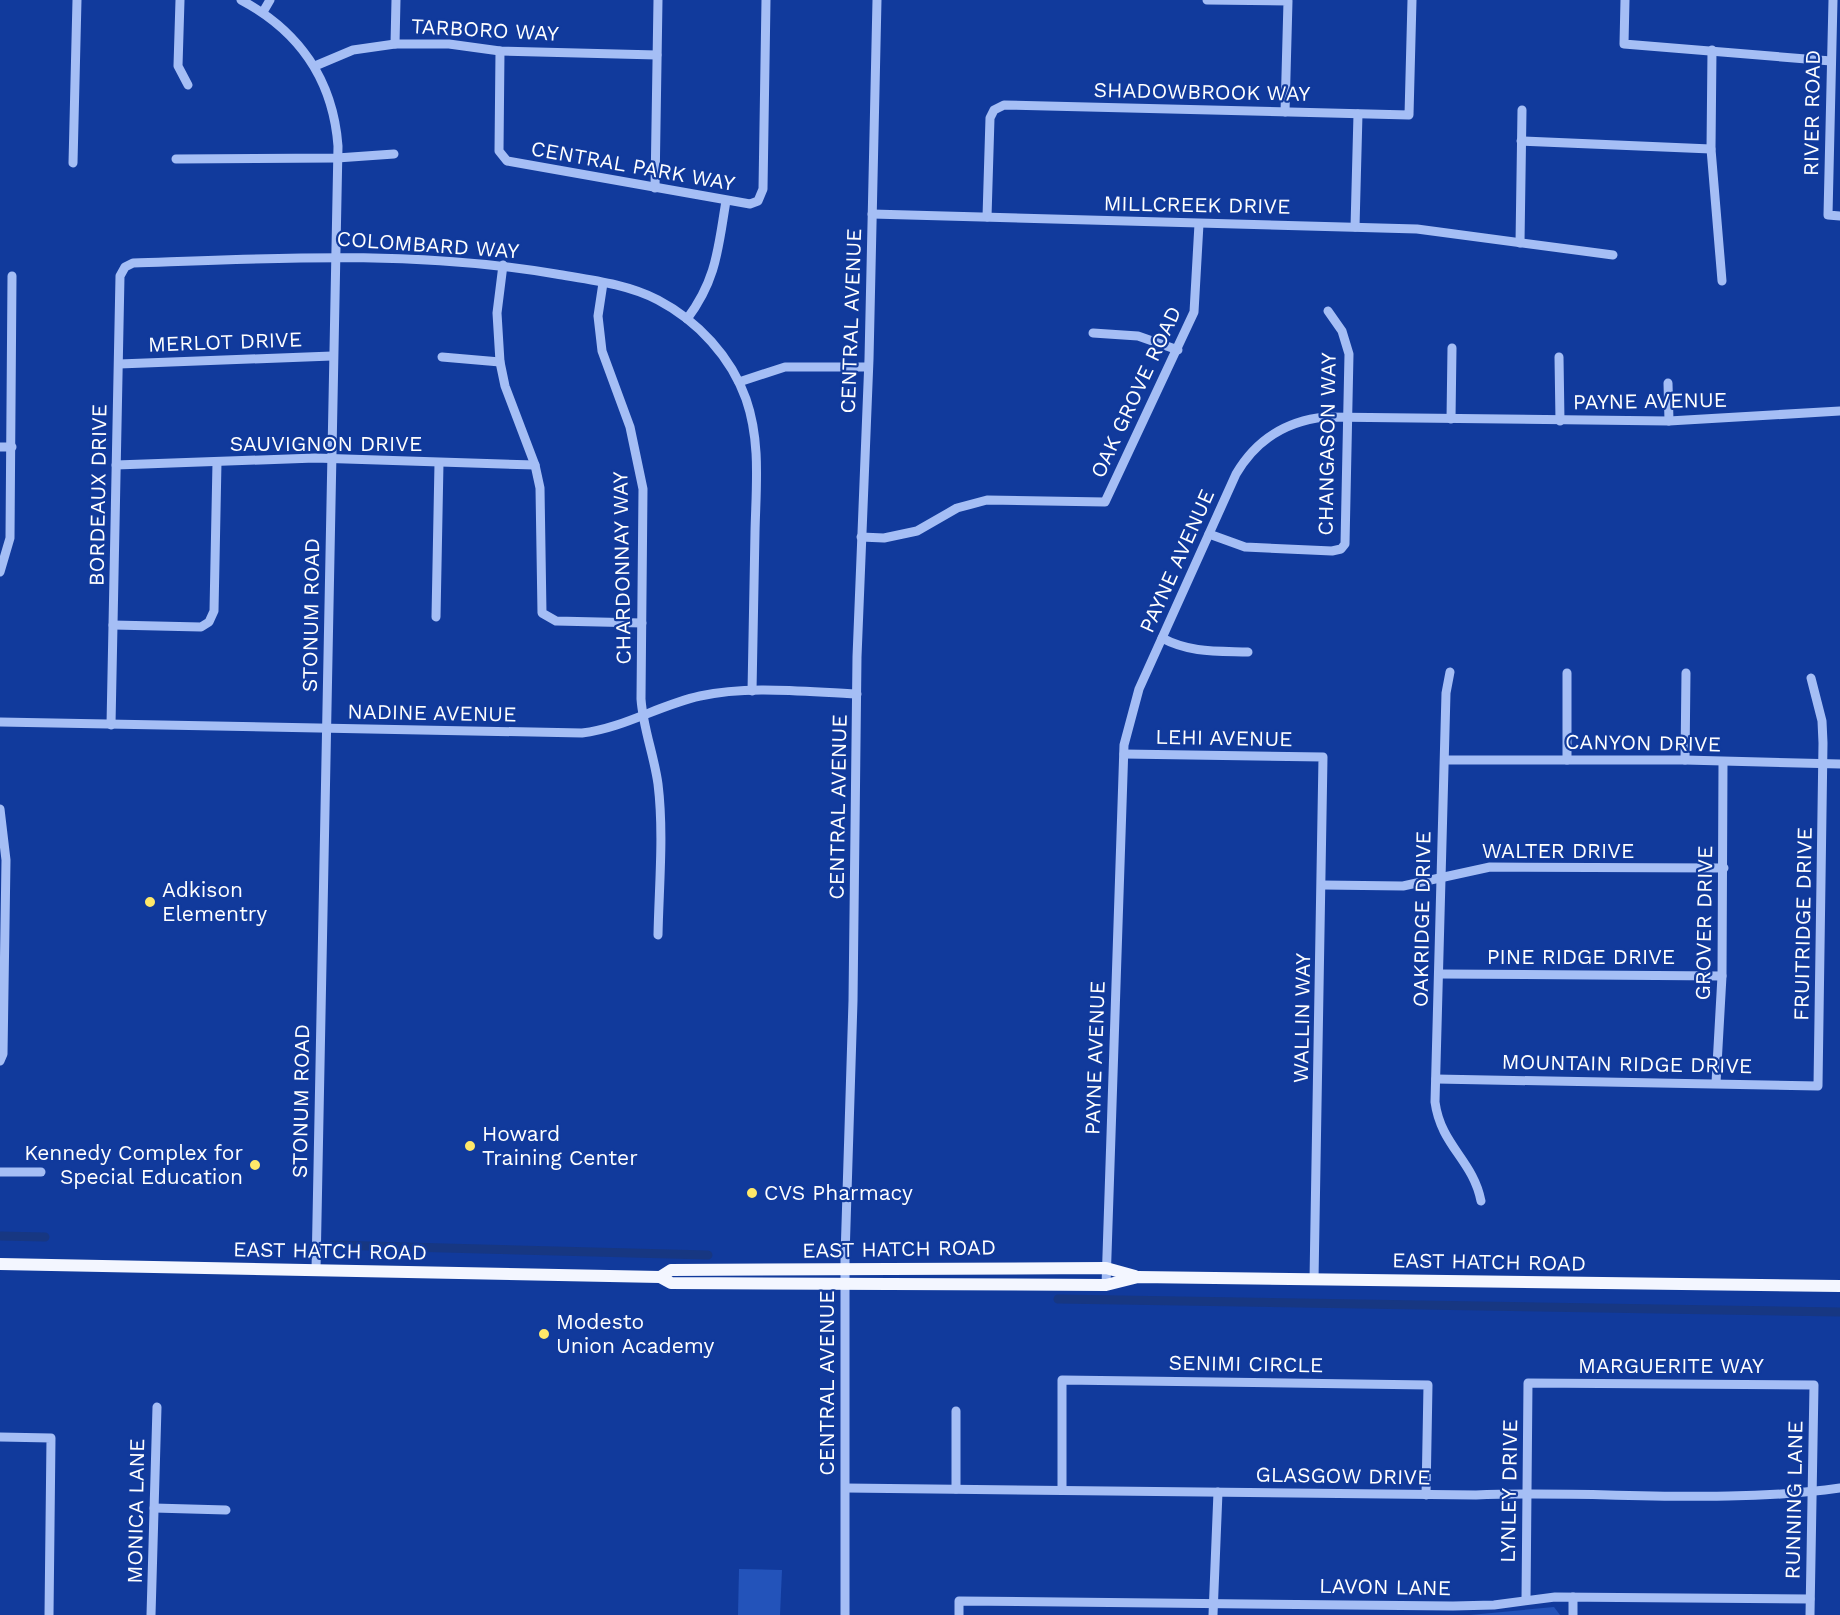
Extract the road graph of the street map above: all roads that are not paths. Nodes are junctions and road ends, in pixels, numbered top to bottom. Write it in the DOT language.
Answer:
graph roads {
  1 [pos="77,0"];
  2 [pos="180,0"];
  3 [pos="241,0"];
  4 [pos="270,0"];
  5 [pos="396,0"];
  6 [pos="658,0"];
  7 [pos="766,0"];
  8 [pos="877,0"];
  9 [pos="1207,0"];
  10 [pos="1412,0"];
  11 [pos="1625,0"];
  12 [pos="1833,0"];
  13 [pos="1288,1"];
  14 [pos="263,12"];
  15 [pos="395,44"];
  16 [pos="1712,50"];
  17 [pos="500,51"];
  18 [pos="657,55"];
  19 [pos="1832,61"];
  20 [pos="315,66"];
  21 [pos="188,85"];
  22 [pos="1522,110"];
  23 [pos="1285,112"];
  24 [pos="1358,114"];
  25 [pos="1521,141"];
  26 [pos="1711,149"];
  27 [pos="394,154"];
  28 [pos="338,158"];
  29 [pos="176,159"];
  30 [pos="73,163"];
  31 [pos="655,188"];
  32 [pos="726,201"];
  33 [pos="872,214"];
  34 [pos="1840,216"];
  35 [pos="987,217"];
  36 [pos="1199,224"];
  37 [pos="1355,227"];
  38 [pos="1520,243"];
  39 [pos="1613,255"];
  40 [pos="335,256"];
  41 [pos="503,265"];
  42 [pos="125,267"];
  43 [pos="12,276"];
  44 [pos="1722,281"];
  45 [pos="603,282"];
  46 [pos="1328,311"];
  47 [pos="687,319"];
  48 [pos="1094,333"];
  49 [pos="1452,348"];
  50 [pos="1178,350"];
  51 [pos="332,356"];
  52 [pos="442,357"];
  53 [pos="1559,357"];
  54 [pos="500,362"];
  55 [pos="118,364"];
  56 [pos="868,366"];
  57 [pos="739,382"];
  58 [pos="1668,383"];
  59 [pos="1840,411"];
  60 [pos="1346,417"];
  61 [pos="1451,419"];
  62 [pos="1560,421"];
  63 [pos="1669,421"];
  64 [pos="0,447"];
  65 [pos="12,447"];
  66 [pos="331,461"];
  67 [pos="217,462"];
  68 [pos="439,463"];
  69 [pos="116,465"];
  70 [pos="535,465"];
  71 [pos="1209,534"];
  72 [pos="861,537"];
  73 [pos="0,572"];
  74 [pos="435,617"];
  75 [pos="642,623"];
  76 [pos="113,625"];
  77 [pos="1162,638"];
  78 [pos="1248,652"];
  79 [pos="1450,672"];
  80 [pos="1567,673"];
  81 [pos="1686,673"];
  82 [pos="1811,678"];
  83 [pos="752,691"];
  84 [pos="857,694"];
  85 [pos="642,716"];
  86 [pos="0,722"];
  87 [pos="111,724"];
  88 [pos="327,730"];
  89 [pos="1124,754"];
  90 [pos="1323,757"];
  91 [pos="1567,759"];
  92 [pos="1446,760"];
  93 [pos="1685,760"];
  94 [pos="1723,763"];
  95 [pos="1823,764"];
  96 [pos="1840,764"];
  97 [pos="0,809"];
  98 [pos="2,837"];
  99 [pos="1724,868"];
  100 [pos="1440,878"];
  101 [pos="1323,885"];
  102 [pos="658,935"];
  103 [pos="2,953"];
  104 [pos="1440,974"];
  105 [pos="1722,976"];
  106 [pos="0,1060"];
  107 [pos="1436,1079"];
  108 [pos="1716,1083"];
  109 [pos="1818,1086"];
  110 [pos="0,1172"];
  111 [pos="41,1173"];
  112 [pos="1481,1201"];
  113 [pos="0,1264"];
  114 [pos="1106,1268"];
  115 [pos="845,1269"];
  116 [pos="316,1270"];
  117 [pos="660,1277"];
  118 [pos="1138,1277"];
  119 [pos="1314,1280"];
  120 [pos="845,1283"];
  121 [pos="1106,1285"];
  122 [pos="1840,1286"];
  123 [pos="1528,1383"];
  124 [pos="1814,1385"];
  125 [pos="158,1407"];
  126 [pos="956,1411"];
  127 [pos="0,1437"];
  128 [pos="846,1488"];
  129 [pos="1840,1488"];
  130 [pos="956,1489"];
  131 [pos="1062,1490"];
  132 [pos="1218,1492"];
  133 [pos="1812,1492"];
  134 [pos="1526,1493"];
  135 [pos="1426,1495"];
  136 [pos="154,1508"];
  137 [pos="226,1510"];
  138 [pos="1573,1597"];
  139 [pos="1810,1599"];
  140 [pos="1526,1600"];
  141 [pos="1213,1603"];
  142 [pos="1395,1610"];
  143 [pos="49,1615"];
  144 [pos="151,1615"];
  145 [pos="845,1615"];
  146 [pos="959,1615"];
  147 [pos="1213,1615"];
  148 [pos="1573,1615"];
  149 [pos="1810,1615"];
  1 -- 30 [label="street"];
  2 -- 21 [label="street"];
  3 -- 14 [label="street, STONUM ROAD"];
  4 -- 14 [label="street"];
  5 -- 15 [label="street"];
  6 -- 18 [label="street"];
  7 -- 32 [label="street, CENTRAL PARK WAY"];
  8 -- 33 [label="street, CENTRAL AVENUE"];
  9 -- 13 [label="street"];
  10 -- 24 [label="street, SHADOWBROOK WAY"];
  11 -- 16 [label="street"];
  12 -- 19 [label="street, RIVER ROAD"];
  13 -- 23 [label="street"];
  14 -- 20 [label="street, STONUM ROAD"];
  15 -- 17 [label="street, TARBORO WAY"];
  15 -- 20 [label="street, TARBORO WAY"];
  16 -- 19 [label="street"];
  16 -- 26 [label="street"];
  17 -- 18 [label="street, TARBORO WAY"];
  17 -- 31 [label="street, CENTRAL PARK WAY"];
  18 -- 31 [label="street"];
  19 -- 34 [label="street, RIVER ROAD"];
  20 -- 28 [label="street, STONUM ROAD"];
  22 -- 25 [label="street"];
  23 -- 24 [label="street, SHADOWBROOK WAY"];
  23 -- 35 [label="street, SHADOWBROOK WAY"];
  24 -- 37 [label="street"];
  25 -- 26 [label="street"];
  25 -- 38 [label="street"];
  26 -- 44 [label="street"];
  27 -- 28 [label="street"];
  28 -- 29 [label="street"];
  28 -- 40 [label="street, STONUM ROAD"];
  31 -- 32 [label="street, CENTRAL PARK WAY"];
  32 -- 47 [label="street"];
  33 -- 35 [label="street, MILLCREEK DRIVE"];
  33 -- 56 [label="street, CENTRAL AVENUE"];
  35 -- 36 [label="street, MILLCREEK DRIVE"];
  36 -- 37 [label="street, MILLCREEK DRIVE"];
  36 -- 50 [label="street, OAK GROVE ROAD"];
  37 -- 38 [label="street, MILLCREEK DRIVE"];
  38 -- 39 [label="street, MILLCREEK DRIVE"];
  40 -- 41 [label="street, COLOMBARD WAY"];
  40 -- 42 [label="street, COLOMBARD WAY"];
  40 -- 51 [label="street, STONUM ROAD"];
  41 -- 45 [label="street, COLOMBARD WAY"];
  41 -- 54 [label="street"];
  42 -- 55 [label="street, BORDEAUX DRIVE"];
  43 -- 65 [label="street"];
  45 -- 47 [label="street, COLOMBARD WAY"];
  45 -- 75 [label="street, CHARDONNAY WAY"];
  46 -- 60 [label="street, CHANGASON WAY"];
  47 -- 57 [label="street, COLOMBARD WAY"];
  48 -- 50 [label="street"];
  49 -- 61 [label="street"];
  50 -- 72 [label="street, OAK GROVE ROAD"];
  51 -- 55 [label="street, MERLOT DRIVE"];
  51 -- 66 [label="street, STONUM ROAD"];
  52 -- 54 [label="street"];
  53 -- 62 [label="street"];
  54 -- 70 [label="street"];
  55 -- 69 [label="street, BORDEAUX DRIVE"];
  56 -- 57 [label="street"];
  56 -- 72 [label="street, CENTRAL AVENUE"];
  57 -- 83 [label="street, COLOMBARD WAY"];
  58 -- 63 [label="street"];
  59 -- 63 [label="street, PAYNE AVENUE"];
  60 -- 61 [label="street, PAYNE AVENUE"];
  60 -- 71 [label="street, PAYNE AVENUE"];
  60 -- 71 [label="street, CHANGASON WAY"];
  61 -- 62 [label="street, PAYNE AVENUE"];
  62 -- 63 [label="street, PAYNE AVENUE"];
  64 -- 65 [label="street"];
  65 -- 73 [label="street"];
  66 -- 67 [label="street, SAUVIGNON DRIVE"];
  66 -- 68 [label="street, SAUVIGNON DRIVE"];
  66 -- 88 [label="street, STONUM ROAD"];
  67 -- 69 [label="street, SAUVIGNON DRIVE"];
  67 -- 76 [label="street"];
  68 -- 70 [label="street, SAUVIGNON DRIVE"];
  68 -- 74 [label="street"];
  69 -- 76 [label="street, BORDEAUX DRIVE"];
  70 -- 75 [label="street"];
  71 -- 77 [label="street, PAYNE AVENUE"];
  72 -- 84 [label="street, CENTRAL AVENUE"];
  75 -- 85 [label="street, CHARDONNAY WAY"];
  76 -- 87 [label="street, BORDEAUX DRIVE"];
  77 -- 78 [label="street"];
  77 -- 89 [label="street, PAYNE AVENUE"];
  79 -- 92 [label="street, OAKRIDGE DRIVE"];
  80 -- 91 [label="street"];
  81 -- 93 [label="street"];
  82 -- 95 [label="street, FRUITRIDGE DRIVE"];
  83 -- 84 [label="street, NADINE AVENUE"];
  83 -- 85 [label="street, NADINE AVENUE"];
  84 -- 115 [label="street, CENTRAL AVENUE"];
  85 -- 88 [label="street, NADINE AVENUE"];
  85 -- 102 [label="street, CHARDONNAY WAY"];
  86 -- 87 [label="street, NADINE AVENUE"];
  87 -- 88 [label="street, NADINE AVENUE"];
  88 -- 116 [label="street, STONUM ROAD"];
  89 -- 90 [label="street, LEHI AVENUE"];
  89 -- 114 [label="street, PAYNE AVENUE"];
  90 -- 101 [label="street, WALLIN WAY"];
  91 -- 92 [label="street, CANYON DRIVE"];
  91 -- 93 [label="street, CANYON DRIVE"];
  92 -- 100 [label="street, OAKRIDGE DRIVE"];
  93 -- 94 [label="street, CANYON DRIVE"];
  94 -- 95 [label="street, CANYON DRIVE"];
  94 -- 99 [label="street, GROVER DRIVE"];
  95 -- 96 [label="street, CANYON DRIVE"];
  95 -- 109 [label="street, FRUITRIDGE DRIVE"];
  97 -- 98 [label="street"];
  98 -- 103 [label="street"];
  99 -- 100 [label="street, WALTER DRIVE"];
  99 -- 105 [label="street, GROVER DRIVE"];
  100 -- 101 [label="street, WALTER DRIVE"];
  100 -- 104 [label="street, OAKRIDGE DRIVE"];
  101 -- 119 [label="street, WALLIN WAY"];
  103 -- 106 [label="street"];
  104 -- 105 [label="street, PINE RIDGE DRIVE"];
  104 -- 107 [label="street, OAKRIDGE DRIVE"];
  105 -- 108 [label="street, GROVER DRIVE"];
  107 -- 108 [label="street, MOUNTAIN RIDGE DRIVE"];
  107 -- 112 [label="street, OAKRIDGE DRIVE"];
  108 -- 109 [label="street, MOUNTAIN RIDGE DRIVE"];
  110 -- 111 [label="street"];
  113 -- 116 [label="main road, EAST HATCH ROAD"];
  114 -- 115 [label="main road, EAST HATCH ROAD"];
  114 -- 118 [label="main road, EAST HATCH ROAD"];
  114 -- 121 [label="street, PAYNE AVENUE"];
  115 -- 117 [label="main road, EAST HATCH ROAD"];
  115 -- 120 [label="street, CENTRAL AVENUE"];
  116 -- 117 [label="main road, EAST HATCH ROAD"];
  117 -- 120 [label="main road, EAST HATCH ROAD"];
  118 -- 119 [label="main road, EAST HATCH ROAD"];
  118 -- 121 [label="main road, EAST HATCH ROAD"];
  119 -- 122 [label="main road, EAST HATCH ROAD"];
  120 -- 121 [label="main road, EAST HATCH ROAD"];
  120 -- 128 [label="street, CENTRAL AVENUE"];
  123 -- 124 [label="street, MARGUERITE WAY"];
  123 -- 134 [label="street, LYNLEY DRIVE"];
  124 -- 133 [label="street, RUNNING LANE"];
  125 -- 136 [label="street, MONICA LANE"];
  126 -- 130 [label="street"];
  127 -- 143 [label="street"];
  128 -- 130 [label="street, GLASGOW DRIVE"];
  128 -- 145 [label="street, CENTRAL AVENUE"];
  129 -- 133 [label="street, GLASGOW DRIVE"];
  130 -- 131 [label="street, GLASGOW DRIVE"];
  131 -- 132 [label="street, GLASGOW DRIVE"];
  131 -- 135 [label="street, SENIMI CIRCLE"];
  132 -- 135 [label="street, GLASGOW DRIVE"];
  132 -- 141 [label="street"];
  133 -- 134 [label="street, GLASGOW DRIVE"];
  133 -- 139 [label="street, RUNNING LANE"];
  134 -- 135 [label="street, GLASGOW DRIVE"];
  134 -- 140 [label="street, LYNLEY DRIVE"];
  136 -- 137 [label="street"];
  136 -- 144 [label="street, MONICA LANE"];
  138 -- 139 [label="street, LAVON LANE"];
  138 -- 140 [label="street, LAVON LANE"];
  138 -- 148 [label="street"];
  139 -- 149 [label="street, RUNNING LANE"];
  140 -- 142 [label="street, LAVON LANE"];
  141 -- 142 [label="street, LAVON LANE"];
  141 -- 146 [label="street, LAVON LANE"];
  141 -- 147 [label="street"];
}
